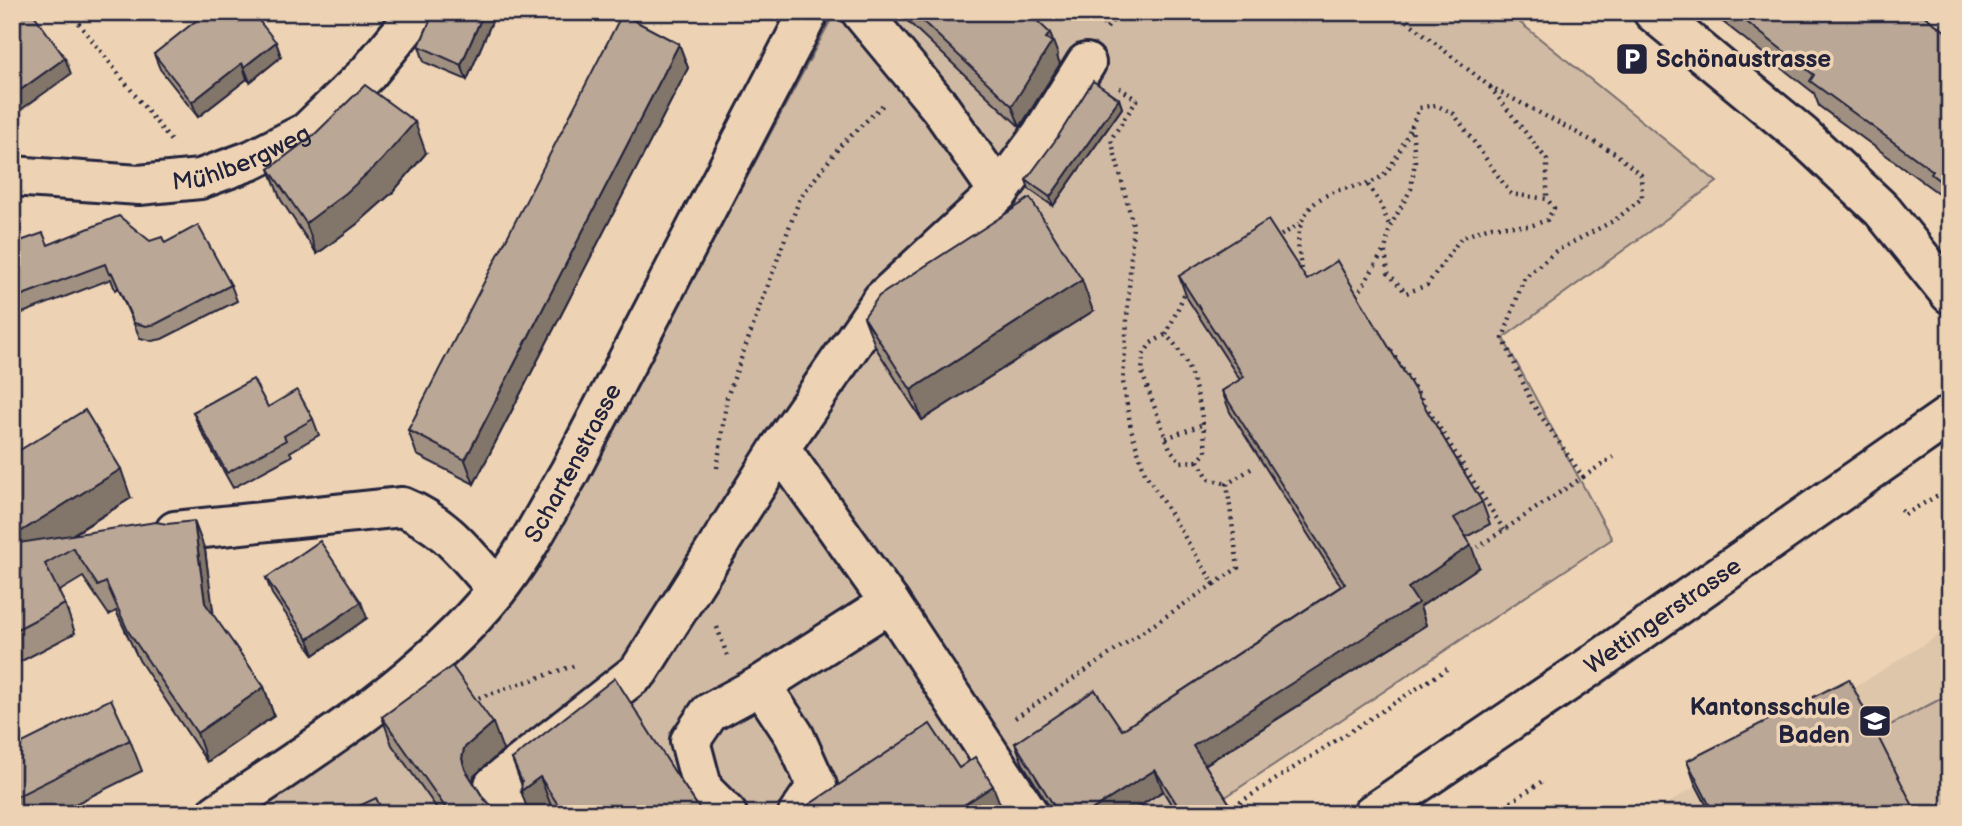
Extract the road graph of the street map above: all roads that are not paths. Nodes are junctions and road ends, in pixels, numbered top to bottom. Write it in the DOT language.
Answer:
graph roads {
  1 [pos="415,12"];
  2 [pos="809,12"];
  3 [pos="861,12"];
  4 [pos="1653,12"];
  5 [pos="1086,63"];
  6 [pos="12,176"];
  7 [pos="999,192"];
  8 [pos="1950,294"];
  9 [pos="1950,415"];
  10 [pos="780,448"];
  11 [pos="175,531"];
  12 [pos="497,590"];
  13 [pos="890,603"];
  14 [pos="761,685"];
  15 [pos="216,814"];
  16 [pos="512,814"];
  17 [pos="727,814"];
  18 [pos="798,814"];
  19 [pos="1030,814"];
  20 [pos="1372,814"];
  1 -- 6 [label="street, Mühlbergweg"];
  2 -- 12 [label="street, Schartenstrasse"];
  3 -- 7 [label="street"];
  4 -- 8 [label="street"];
  5 -- 7 [label="street"];
  7 -- 10 [label="street"];
  9 -- 20 [label="street, Wettingerstrasse"];
  10 -- 13 [label="street"];
  10 -- 16 [label="street"];
  11 -- 12 [label="street"];
  12 -- 15 [label="street, Schartenstrasse"];
  13 -- 14 [label="street"];
  13 -- 19 [label="street"];
  14 -- 17 [label="street"];
  14 -- 18 [label="street"];
}
